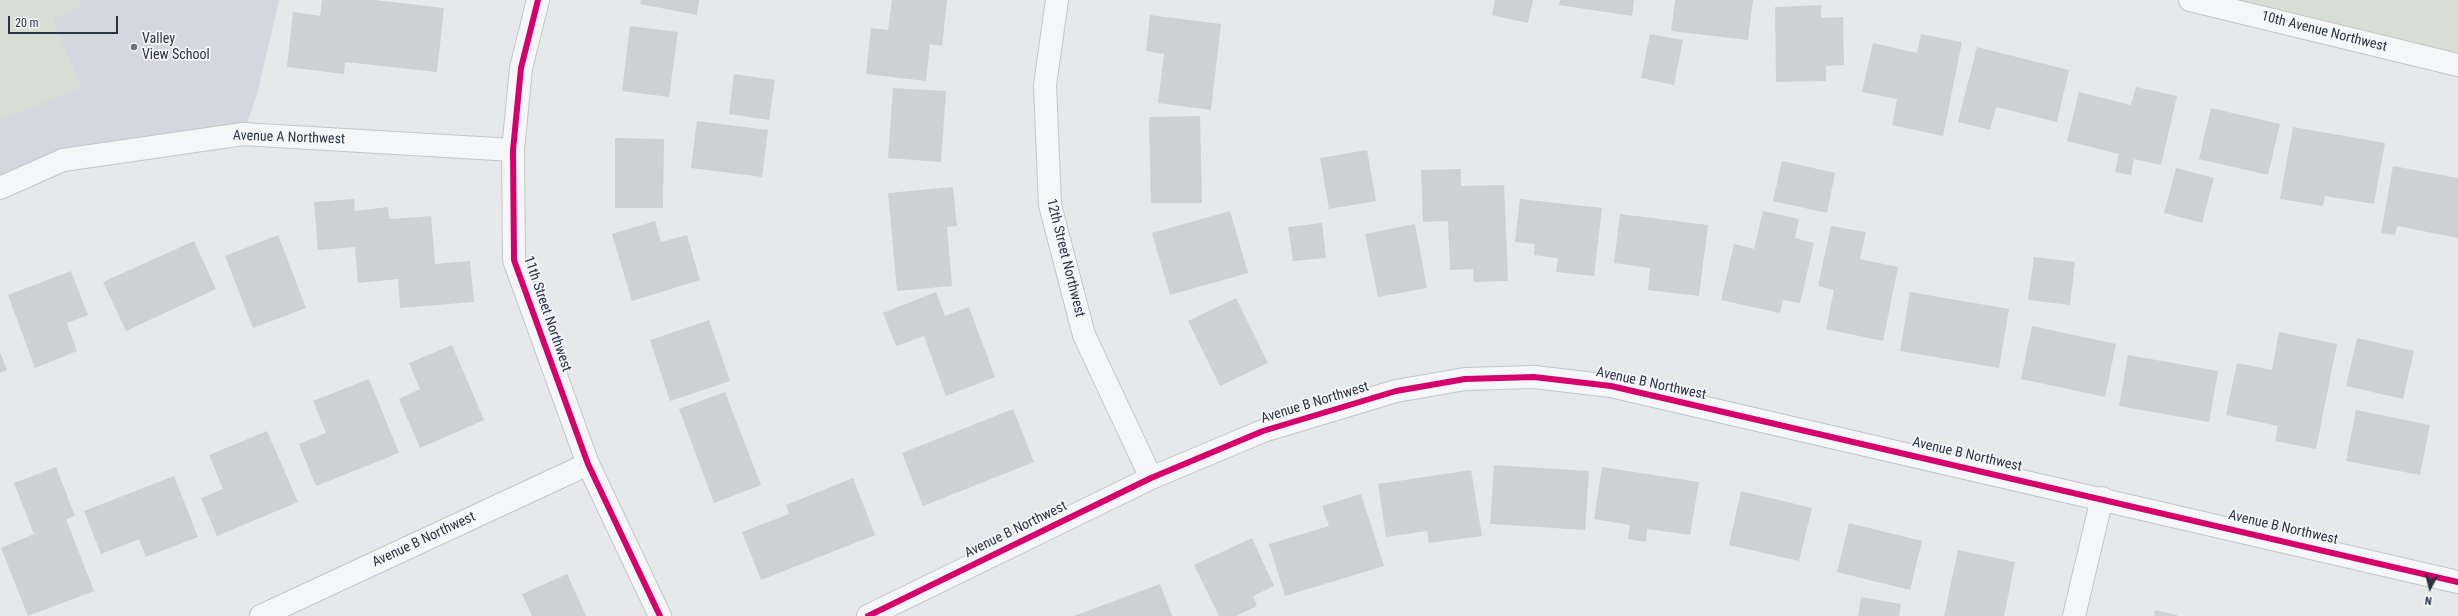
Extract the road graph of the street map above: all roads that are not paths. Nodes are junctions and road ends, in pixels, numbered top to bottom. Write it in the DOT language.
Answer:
graph roads {
  1 [pos="538,0"];
  2 [pos="1057,0"];
  3 [pos="2190,0"];
  4 [pos="2458,65"];
  5 [pos="512,150"];
  6 [pos="0,188"];
  7 [pos="588,464"];
  8 [pos="1150,478"];
  9 [pos="2102,498"];
  10 [pos="2458,582"];
  11 [pos="261,616"];
  12 [pos="660,616"];
  13 [pos="868,616"];
  14 [pos="2074,616"];
  1 -- 5 [label="street, 11th Street Northwest"];
  2 -- 8 [label="street, 12th Street Northwest"];
  3 -- 4 [label="street, 10th Avenue Northwest"];
  5 -- 6 [label="street, Avenue A Northwest"];
  5 -- 7 [label="street, 11th Street Northwest"];
  7 -- 11 [label="street, Avenue B Northwest"];
  7 -- 12 [label="street, 11th Street Northwest"];
  8 -- 9 [label="street, Avenue B Northwest"];
  8 -- 13 [label="street, Avenue B Northwest"];
  9 -- 10 [label="street, Avenue B Northwest"];
  9 -- 14 [label="street"];
}
